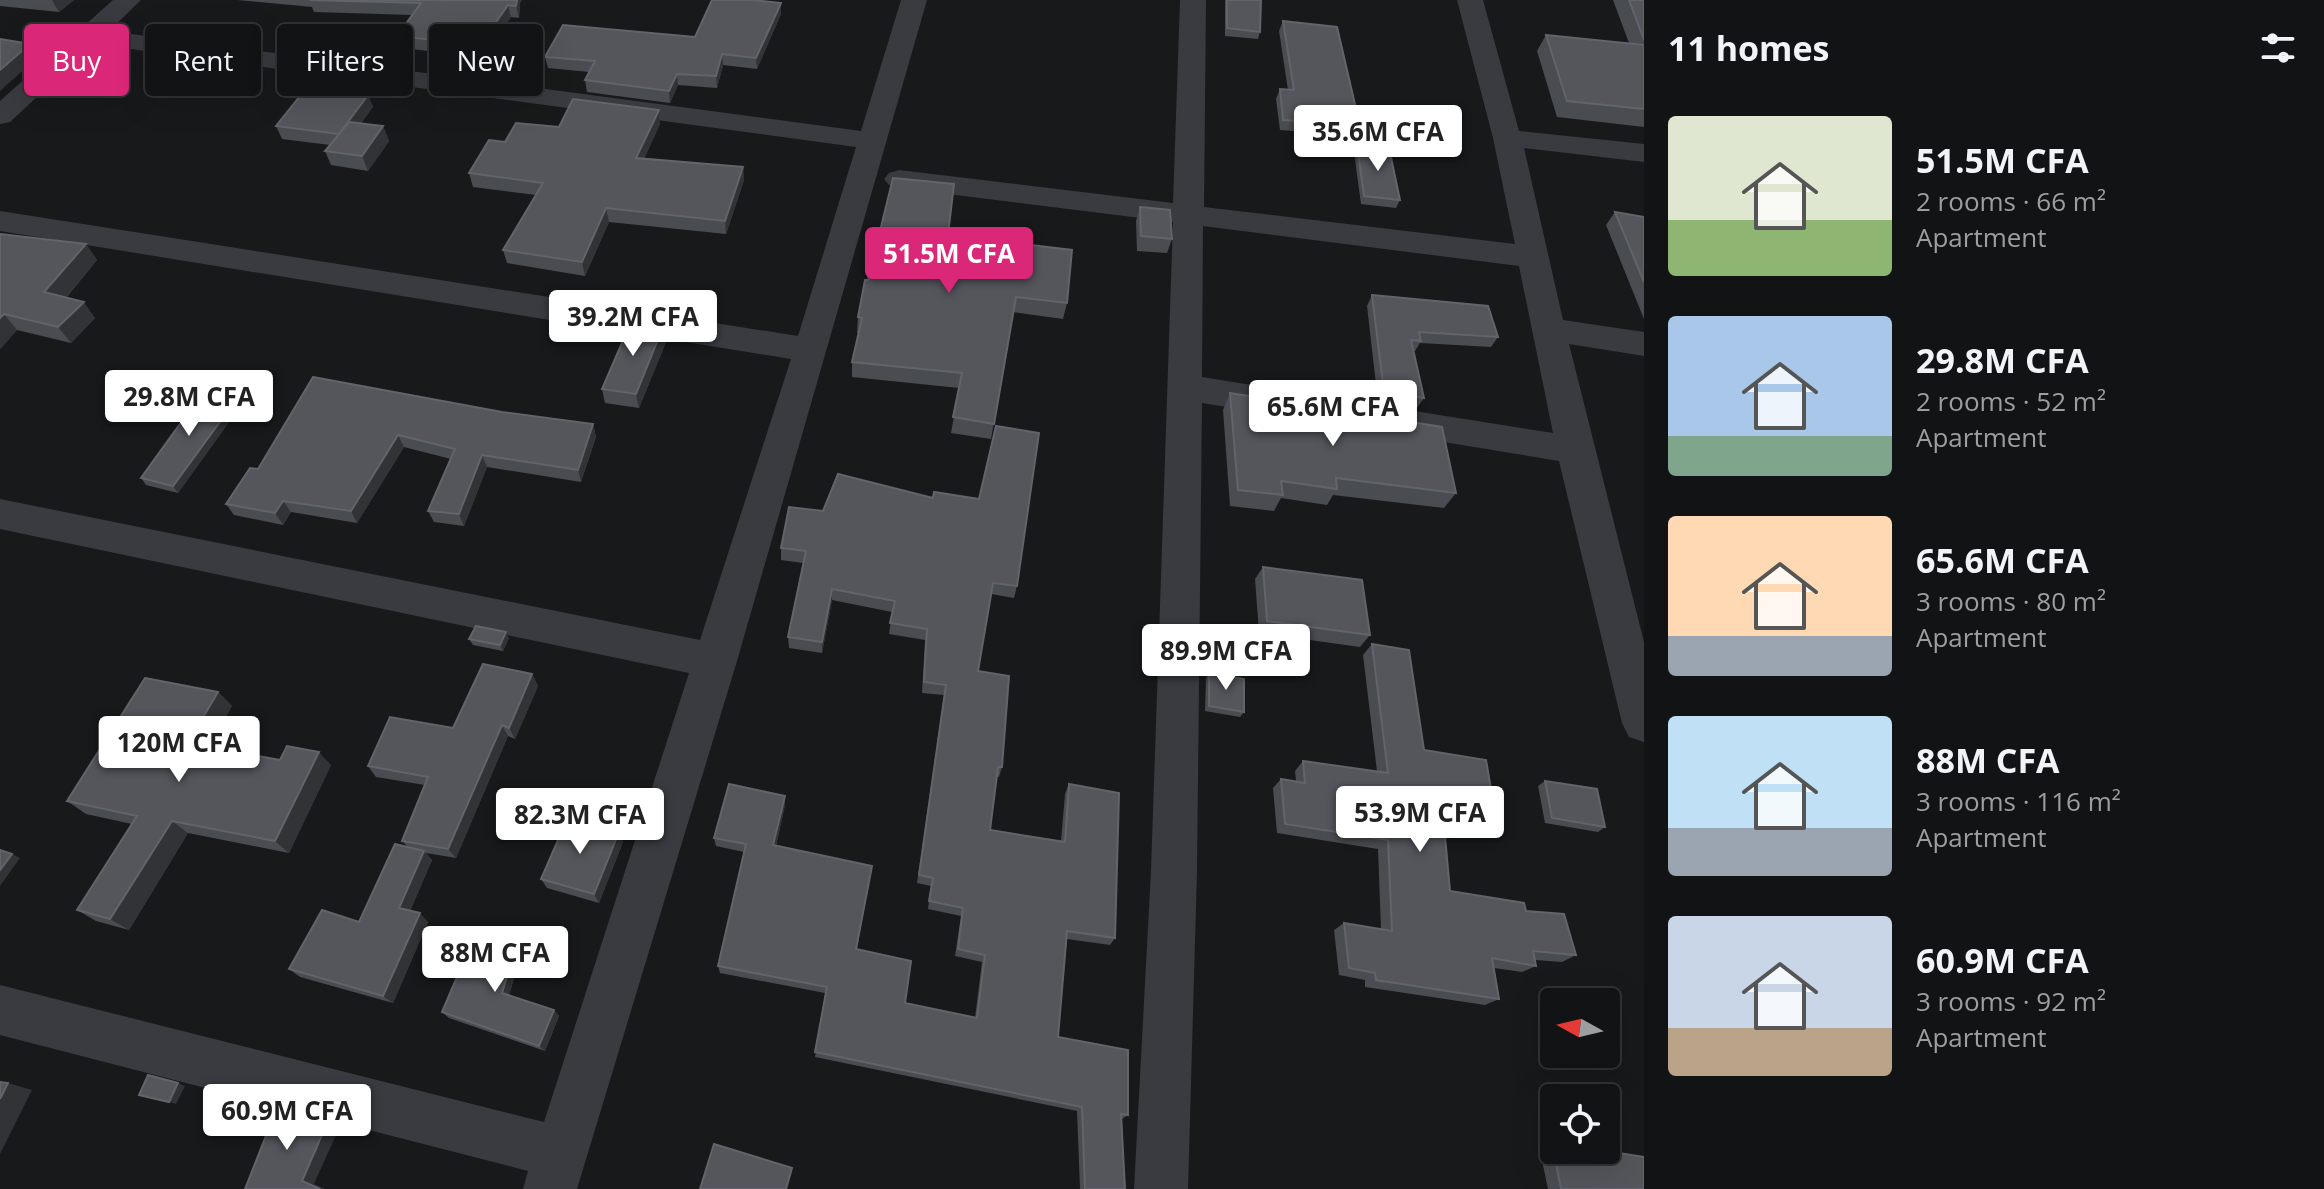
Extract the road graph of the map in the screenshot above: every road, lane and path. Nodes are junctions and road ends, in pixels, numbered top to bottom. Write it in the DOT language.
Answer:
graph roads {
  1 [pos="128,0"];
  2 [pos="914,0"];
  3 [pos="1193,0"];
  4 [pos="1470,0"];
  5 [pos="103,24"];
  6 [pos="129,42"];
  7 [pos="24,95"];
  8 [pos="0,116"];
  9 [pos="1507,138"];
  10 [pos="1644,153"];
  11 [pos="868,158"];
  12 [pos="1187,215"];
  13 [pos="0,221"];
  14 [pos="1533,257"];
  15 [pos="1550,330"];
  16 [pos="1644,344"];
  17 [pos="811,350"];
  18 [pos="1183,387"];
  19 [pos="1309,407"];
  20 [pos="1356,415"];
  21 [pos="1575,450"];
  22 [pos="0,514"];
  23 [pos="716,661"];
  24 [pos="1644,723"];
  25 [pos="0,1010"];
  26 [pos="556,1171"];
  27 [pos="1161,1189"];
  1 -- 5 [label="street"];
  2 -- 11 [label="street"];
  3 -- 12 [label="street"];
  4 -- 9 [label="street"];
  6 -- 11 [label="street"];
  7 -- 8 [label="street"];
  9 -- 10 [label="street"];
  9 -- 14 [label="street"];
  11 -- 12 [label="street"];
  11 -- 17 [label="street"];
  12 -- 14 [label="street"];
  12 -- 18 [label="street"];
  13 -- 17 [label="street"];
  14 -- 15 [label="street"];
  15 -- 16 [label="street"];
  15 -- 21 [label="street"];
  17 -- 23 [label="street"];
  18 -- 19 [label="street"];
  18 -- 27 [label="street"];
  20 -- 21 [label="street"];
  21 -- 24 [label="street"];
  22 -- 23 [label="street"];
  23 -- 26 [label="street"];
  25 -- 26 [label="street"];
}
